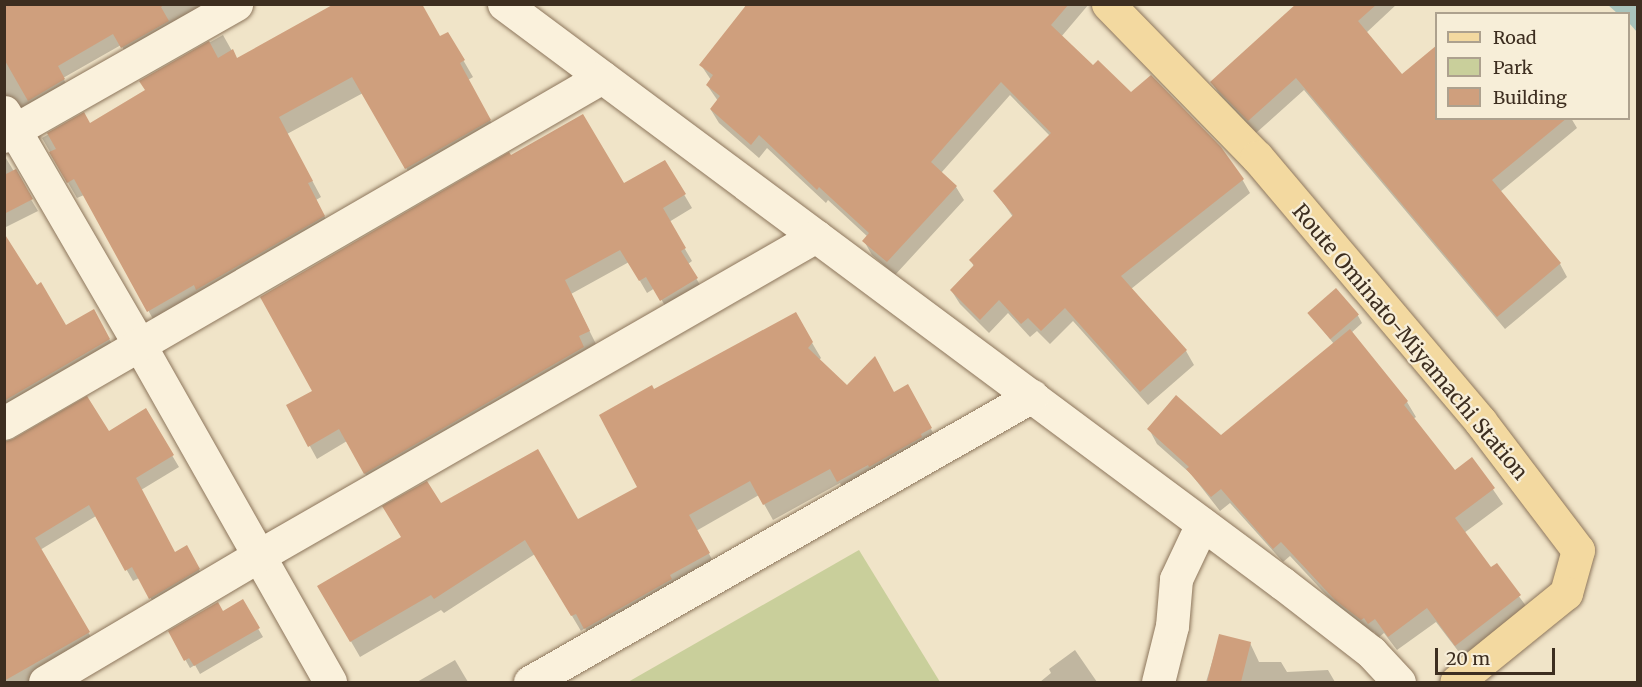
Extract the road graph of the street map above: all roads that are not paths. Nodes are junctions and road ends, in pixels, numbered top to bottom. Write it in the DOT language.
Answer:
graph roads {
  1 [pos="236,4"];
  2 [pos="504,4"];
  3 [pos="1120,8"];
  4 [pos="602,77"];
  5 [pos="8,126"];
  6 [pos="816,236"];
  7 [pos="139,344"];
  8 [pos="1032,396"];
  9 [pos="4,423"];
  10 [pos="1202,524"];
  11 [pos="260,555"];
  12 [pos="45,682"];
  13 [pos="330,682"];
  14 [pos="530,682"];
  15 [pos="1158,682"];
  16 [pos="1399,682"];
  17 [pos="1456,682"];
  1 -- 5 [label="street"];
  2 -- 4 [label="street"];
  3 -- 17 [label="main road, Route Ominato-Miyamachi Station"];
  4 -- 6 [label="street"];
  4 -- 7 [label="street"];
  5 -- 7 [label="street"];
  6 -- 8 [label="street"];
  6 -- 11 [label="street"];
  7 -- 9 [label="street"];
  7 -- 11 [label="street"];
  8 -- 10 [label="street"];
  8 -- 14 [label="street"];
  10 -- 15 [label="street"];
  10 -- 16 [label="street"];
  11 -- 12 [label="street"];
  11 -- 13 [label="street"];
}
